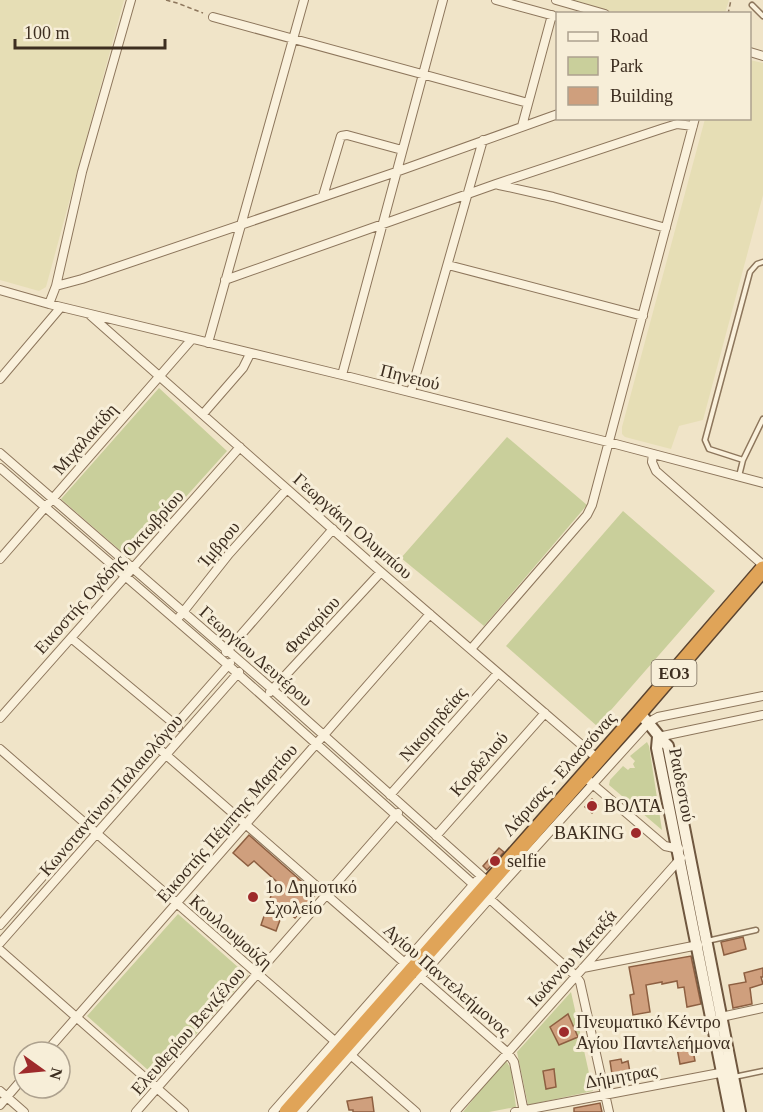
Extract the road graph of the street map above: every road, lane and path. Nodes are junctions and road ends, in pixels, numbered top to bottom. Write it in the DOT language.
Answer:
graph roads {
  1 [pos="131,0"];
  2 [pos="165,0"];
  3 [pos="304,0"];
  4 [pos="444,0"];
  5 [pos="496,0"];
  6 [pos="556,0"];
  7 [pos="752,5"];
  8 [pos="598,12"];
  9 [pos="555,16"];
  10 [pos="763,16"];
  11 [pos="213,17"];
  12 [pos="292,39"];
  13 [pos="424,74"];
  14 [pos="528,103"];
  15 [pos="556,115"];
  16 [pos="694,122"];
  17 [pos="522,126"];
  18 [pos="483,140"];
  19 [pos="402,150"];
  20 [pos="396,172"];
  21 [pos="496,184"];
  22 [pos="468,194"];
  23 [pos="323,196"];
  24 [pos="240,225"];
  25 [pos="382,225"];
  26 [pos="666,228"];
  27 [pos="763,262"];
  28 [pos="448,265"];
  29 [pos="225,280"];
  30 [pos="56,286"];
  31 [pos="0,290"];
  32 [pos="49,304"];
  33 [pos="61,307"];
  34 [pos="89,314"];
  35 [pos="643,316"];
  36 [pos="192,339"];
  37 [pos="208,343"];
  38 [pos="250,354"];
  39 [pos="160,375"];
  40 [pos="342,375"];
  41 [pos="0,379"];
  42 [pos="411,392"];
  43 [pos="203,414"];
  44 [pos="763,419"];
  45 [pos="608,442"];
  46 [pos="240,447"];
  47 [pos="0,453"];
  48 [pos="653,454"];
  49 [pos="743,460"];
  50 [pos="0,468"];
  51 [pos="739,477"];
  52 [pos="763,483"];
  53 [pos="287,489"];
  54 [pos="53,499"];
  55 [pos="46,507"];
  56 [pos="333,529"];
  57 [pos="0,559"];
  58 [pos="763,567"];
  59 [pos="133,568"];
  60 [pos="381,572"];
  61 [pos="126,576"];
  62 [pos="184,612"];
  63 [pos="430,614"];
  64 [pos="176,621"];
  65 [pos="71,638"];
  66 [pos="471,649"];
  67 [pos="227,651"];
  68 [pos="235,657"];
  69 [pos="220,659"];
  70 [pos="228,665"];
  71 [pos="245,666"];
  72 [pos="498,673"];
  73 [pos="238,674"];
  74 [pos="272,689"];
  75 [pos="763,696"];
  76 [pos="264,698"];
  77 [pos="544,713"];
  78 [pos="763,716"];
  79 [pos="0,718"];
  80 [pos="644,718"];
  81 [pos="176,725"];
  82 [pos="185,734"];
  83 [pos="324,735"];
  84 [pos="658,737"];
  85 [pos="316,744"];
  86 [pos="157,747"];
  87 [pos="0,749"];
  88 [pos="166,755"];
  89 [pos="598,759"];
  90 [pos="588,780"];
  91 [pos="390,795"];
  92 [pos="404,807"];
  93 [pos="396,816"];
  94 [pos="246,824"];
  95 [pos="87,826"];
  96 [pos="96,834"];
  97 [pos="436,836"];
  98 [pos="682,853"];
  99 [pos="485,887"];
  100 [pos="327,895"];
  101 [pos="176,904"];
  102 [pos="0,925"];
  103 [pos="756,930"];
  104 [pos="0,943"];
  105 [pos="702,943"];
  106 [pos="0,950"];
  107 [pos="583,968"];
  108 [pos="412,969"];
  109 [pos="256,975"];
  110 [pos="576,976"];
  111 [pos="763,1008"];
  112 [pos="76,1017"];
  113 [pos="721,1017"];
  114 [pos="56,1040"];
  115 [pos="342,1049"];
  116 [pos="508,1053"];
  117 [pos="763,1071"];
  118 [pos="729,1074"];
  119 [pos="312,1076"];
  120 [pos="157,1089"];
  121 [pos="0,1091"];
  122 [pos="12,1091"];
  123 [pos="606,1094"];
  124 [pos="7,1097"];
  125 [pos="0,1105"];
  126 [pos="524,1111"];
  127 [pos="24,1112"];
  128 [pos="136,1112"];
  129 [pos="183,1112"];
  130 [pos="273,1112"];
  131 [pos="287,1112"];
  132 [pos="301,1112"];
  133 [pos="416,1112"];
  134 [pos="455,1112"];
  135 [pos="515,1112"];
  136 [pos="609,1112"];
  137 [pos="730,1112"];
  138 [pos="740,1112"];
  1 -- 30 [label="street"];
  2 -- 11 [label="path"];
  3 -- 12 [label="street"];
  4 -- 13 [label="street"];
  5 -- 9 [label="street"];
  6 -- 8 [label="street"];
  7 -- 10 [label="lane"];
  9 -- 14 [label="street"];
  11 -- 12 [label="street"];
  12 -- 13 [label="street"];
  12 -- 24 [label="street"];
  13 -- 14 [label="street"];
  13 -- 19 [label="street"];
  14 -- 17 [label="street"];
  15 -- 17 [label="street"];
  16 -- 21 [label="street"];
  16 -- 26 [label="street"];
  17 -- 18 [label="street"];
  18 -- 20 [label="street"];
  18 -- 22 [label="street"];
  19 -- 20 [label="street"];
  19 -- 23 [label="street"];
  20 -- 23 [label="street"];
  20 -- 25 [label="street"];
  21 -- 22 [label="street"];
  21 -- 26 [label="street"];
  22 -- 25 [label="street"];
  22 -- 28 [label="street"];
  23 -- 24 [label="street"];
  24 -- 29 [label="street"];
  24 -- 30 [label="street"];
  25 -- 29 [label="street"];
  25 -- 40 [label="street"];
  26 -- 35 [label="street"];
  27 -- 49 [label="lane"];
  28 -- 35 [label="street"];
  28 -- 42 [label="street"];
  29 -- 37 [label="street"];
  30 -- 32 [label="street"];
  31 -- 32 [label="street, Πηνειού"];
  32 -- 33 [label="street, Πηνειού"];
  33 -- 34 [label="street, Πηνειού"];
  33 -- 41 [label="street"];
  34 -- 36 [label="street, Πηνειού"];
  34 -- 39 [label="street, Γεωργάκη Ολυμπίου"];
  35 -- 45 [label="street"];
  36 -- 37 [label="street, Πηνειού"];
  36 -- 39 [label="street, Μιχαλακίδη"];
  37 -- 38 [label="street, Πηνειού"];
  38 -- 40 [label="street, Πηνειού"];
  38 -- 43 [label="street"];
  39 -- 43 [label="street, Γεωργάκη Ολυμπίου"];
  39 -- 54 [label="street, Μιχαλακίδη"];
  40 -- 42 [label="street, Πηνειού"];
  42 -- 45 [label="street, Πηνειού"];
  43 -- 46 [label="street, Γεωργάκη Ολυμπίου"];
  44 -- 49 [label="lane"];
  45 -- 48 [label="street, Πηνειού"];
  45 -- 66 [label="street"];
  46 -- 53 [label="street, Γεωργάκη Ολυμπίου"];
  46 -- 59 [label="street, Εικοστής Ογδόης Οκτωβρίου"];
  47 -- 54 [label="street, Γεωργίου Δευτέρου"];
  48 -- 51 [label="street, Πηνειού"];
  48 -- 58 [label="street"];
  49 -- 51 [label="lane"];
  50 -- 55 [label="street, Γεωργίου Δευτέρου"];
  51 -- 52 [label="street, Πηνειού"];
  53 -- 56 [label="street, Γεωργάκη Ολυμπίου"];
  53 -- 62 [label="street, Ίμβρου"];
  54 -- 55 [label="street, Μιχαλακίδη"];
  54 -- 59 [label="street, Γεωργίου Δευτέρου"];
  55 -- 57 [label="street, Μιχαλακίδη"];
  55 -- 61 [label="street, Γεωργίου Δευτέρου"];
  56 -- 60 [label="street, Γεωργάκη Ολυμπίου"];
  56 -- 67 [label="street"];
  58 -- 80 [label="highway, Λάρισας - Ελασσόνας / ΕΟ3"];
  59 -- 61 [label="street, Εικοστής Ογδόης Οκτωβρίου"];
  59 -- 62 [label="street, Γεωργίου Δευτέρου"];
  60 -- 63 [label="street, Γεωργάκη Ολυμπίου"];
  60 -- 74 [label="street, Φαναρίου"];
  61 -- 64 [label="street, Γεωργίου Δευτέρου"];
  61 -- 65 [label="street, Εικοστής Ογδόης Οκτωβρίου"];
  62 -- 64 [label="street, Ίμβρου"];
  62 -- 67 [label="street, Γεωργίου Δευτέρου"];
  63 -- 66 [label="street, Γεωργάκη Ολυμπίου"];
  63 -- 83 [label="street, Εικοστής Πέμπτης Μαρτίου"];
  64 -- 69 [label="street, Γεωργίου Δευτέρου"];
  65 -- 79 [label="street, Εικοστής Ογδόης Οκτωβρίου"];
  65 -- 81 [label="street"];
  66 -- 72 [label="street, Γεωργάκη Ολυμπίου"];
  67 -- 68 [label="street, Γεωργίου Δευτέρου"];
  67 -- 69 [label="street"];
  68 -- 70 [label="street, Κωνσταντίνου Παλαιολόγου"];
  68 -- 71 [label="street, Γεωργίου Δευτέρου"];
  69 -- 70 [label="street, Γεωργίου Δευτέρου"];
  70 -- 73 [label="street, Γεωργίου Δευτέρου"];
  70 -- 81 [label="street, Κωνσταντίνου Παλαιολόγου"];
  71 -- 73 [label="street, Κωνσταντίνου Παλαιολόγου"];
  71 -- 74 [label="street, Γεωργίου Δευτέρου"];
  72 -- 77 [label="street, Γεωργάκη Ολυμπίου"];
  72 -- 91 [label="street, Νικομηδείας"];
  73 -- 76 [label="street, Γεωργίου Δευτέρου"];
  73 -- 82 [label="street, Κωνσταντίνου Παλαιολόγου"];
  74 -- 76 [label="street, Φαναρίου"];
  74 -- 83 [label="street, Γεωργίου Δευτέρου"];
  75 -- 80 [label="street"];
  76 -- 85 [label="street, Γεωργίου Δευτέρου"];
  77 -- 89 [label="street, Γεωργάκη Ολυμπίου"];
  77 -- 97 [label="street, Κορδελιού"];
  78 -- 84 [label="street"];
  80 -- 84 [label="street"];
  80 -- 89 [label="highway, Λάρισας - Ελασσόνας / ΕΟ3"];
  80 -- 90 [label="street"];
  81 -- 82 [label="street"];
  81 -- 86 [label="street, Κωνσταντίνου Παλαιολόγου"];
  82 -- 88 [label="street, Κωνσταντίνου Παλαιολόγου"];
  83 -- 85 [label="street, Εικοστής Πέμπτης Μαρτίου"];
  83 -- 91 [label="street, Γεωργίου Δευτέρου"];
  84 -- 98 [label="street, Ραιδεστού"];
  85 -- 93 [label="street, Γεωργίου Δευτέρου"];
  85 -- 94 [label="street, Εικοστής Πέμπτης Μαρτίου"];
  86 -- 88 [label="street, Αγίου Παντελεήμονος"];
  86 -- 95 [label="street, Κωνσταντίνου Παλαιολόγου"];
  87 -- 95 [label="street, Κουλουψούζη"];
  88 -- 94 [label="street, Αγίου Παντελεήμονος"];
  88 -- 96 [label="street, Κωνσταντίνου Παλαιολόγου"];
  89 -- 90 [label="highway, Λάρισας - Ελασσόνας / ΕΟ3"];
  90 -- 98 [label="street"];
  90 -- 99 [label="highway, Λάρισας - Ελασσόνας / ΕΟ3"];
  91 -- 92 [label="street, Γεωργίου Δευτέρου"];
  92 -- 93 [label="street, Ελευθερίου Βενιζέλου"];
  92 -- 97 [label="street, Γεωργίου Δευτέρου"];
  93 -- 99 [label="street, Γεωργίου Δευτέρου"];
  93 -- 100 [label="street, Ελευθερίου Βενιζέλου"];
  94 -- 100 [label="street, Αγίου Παντελεήμονος"];
  94 -- 101 [label="street, Εικοστής Πέμπτης Μαρτίου"];
  95 -- 96 [label="street, Κουλουψούζη"];
  95 -- 102 [label="street, Κωνσταντίνου Παλαιολόγου"];
  96 -- 101 [label="street, Κουλουψούζη"];
  96 -- 104 [label="street, Κωνσταντίνου Παλαιολόγου"];
  97 -- 99 [label="street, Γεωργίου Δευτέρου"];
  98 -- 105 [label="street, Ραιδεστού"];
  98 -- 107 [label="street, Ιωάννου Μεταξά"];
  99 -- 108 [label="highway, Λάρισας - Ελασσόνας / ΕΟ3"];
  99 -- 110 [label="street"];
  100 -- 108 [label="street, Αγίου Παντελεήμονος"];
  100 -- 109 [label="street, Ελευθερίου Βενιζέλου"];
  101 -- 109 [label="street, Κουλουψούζη"];
  101 -- 112 [label="street, Εικοστής Πέμπτης Μαρτίου"];
  103 -- 105 [label="lane"];
  105 -- 107 [label="street"];
  105 -- 113 [label="street, Ραιδεστού"];
  105 -- 118 [label="street, Ραιδεστού"];
  106 -- 112 [label="street"];
  107 -- 110 [label="street, Ιωάννου Μεταξά"];
  108 -- 115 [label="highway, Λάρισας - Ελασσόνας / ΕΟ3"];
  108 -- 116 [label="street, Αγίου Παντελεήμονος"];
  109 -- 115 [label="street, Κουλουψούζη"];
  109 -- 120 [label="street, Ελευθερίου Βενιζέλου"];
  110 -- 116 [label="street, Ιωάννου Μεταξά"];
  110 -- 123 [label="street"];
  111 -- 113 [label="street"];
  112 -- 114 [label="street, Εικοστής Πέμπτης Μαρτίου"];
  112 -- 120 [label="street"];
  113 -- 118 [label="street, Ραιδεστού"];
  115 -- 119 [label="highway, Λάρισας - Ελασσόνας / ΕΟ3"];
  115 -- 132 [label="street"];
  115 -- 133 [label="street, Κουλουψούζη"];
  116 -- 126 [label="street, Αγίου Παντελεήμονος"];
  116 -- 134 [label="street, Ιωάννου Μεταξά"];
  117 -- 118 [label="lane"];
  118 -- 123 [label="street, Δήμητρας"];
  118 -- 137 [label="street, Ραιδεστού"];
  118 -- 138 [label="street, Ραιδεστού"];
  119 -- 130 [label="street"];
  119 -- 131 [label="highway, Λάρισας - Ελασσόνας / ΕΟ3"];
  120 -- 128 [label="street, Ελευθερίου Βενιζέλου"];
  120 -- 129 [label="street"];
  121 -- 124 [label="street"];
  122 -- 124 [label="street"];
  123 -- 126 [label="street, Δήμητρας"];
  123 -- 136 [label="street"];
  124 -- 125 [label="street"];
  124 -- 127 [label="street"];
  126 -- 135 [label="street, Δήμητρας"];
}
